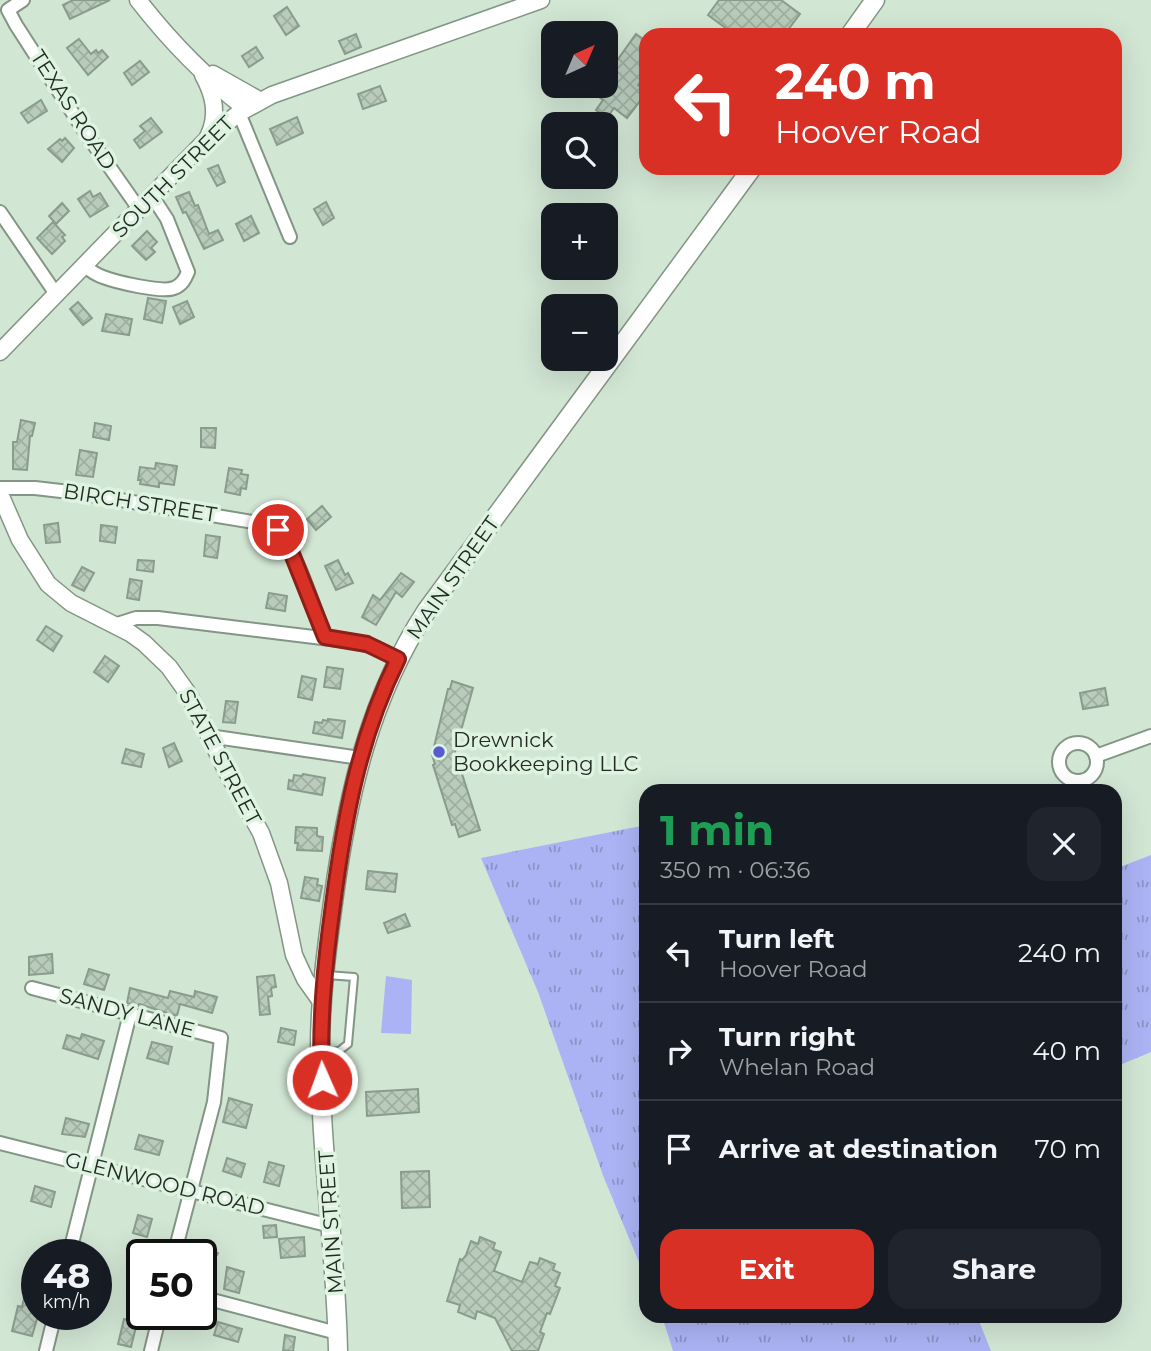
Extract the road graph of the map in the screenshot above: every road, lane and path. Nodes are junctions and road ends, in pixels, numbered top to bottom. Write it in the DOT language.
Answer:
graph roads {
  1 [pos="23,0"];
  2 [pos="138,0"];
  3 [pos="541,0"];
  4 [pos="875,0"];
  5 [pos="855,28"];
  6 [pos="196,64"];
  7 [pos="248,107"];
  8 [pos="208,138"];
  9 [pos="747,175"];
  10 [pos="152,196"];
  11 [pos="139,209"];
  12 [pos="0,212"];
  13 [pos="290,237"];
  14 [pos="84,266"];
  15 [pos="57,294"];
  16 [pos="0,352"];
  17 [pos="0,488"];
  18 [pos="0,494"];
  19 [pos="114,625"];
  20 [pos="325,637"];
  21 [pos="398,659"];
  22 [pos="209,736"];
  23 [pos="1151,736"];
  24 [pos="1096,757"];
  25 [pos="360,758"];
  26 [pos="324,974"];
  27 [pos="32,988"];
  28 [pos="322,1003"];
  29 [pos="130,1014"];
  30 [pos="320,1051"];
  31 [pos="0,1143"];
  32 [pos="91,1166"];
  33 [pos="190,1190"];
  34 [pos="331,1226"];
  35 [pos="73,1239"];
  36 [pos="178,1239"];
  37 [pos="217,1301"];
  38 [pos="51,1330"];
  39 [pos="156,1330"];
  40 [pos="337,1333"];
  41 [pos="46,1351"];
  42 [pos="151,1351"];
  43 [pos="338,1351"];
  1 -- 11 [label="street, TEXAS ROAD"];
  2 -- 6 [label="street"];
  3 -- 7 [label="street, SOUTH STREET"];
  4 -- 5 [label="main road"];
  6 -- 7 [label="street"];
  6 -- 8 [label="street"];
  7 -- 8 [label="street, SOUTH STREET"];
  7 -- 13 [label="street"];
  8 -- 10 [label="street, SOUTH STREET"];
  9 -- 21 [label="main road, MAIN STREET"];
  10 -- 11 [label="street, SOUTH STREET"];
  10 -- 14 [label="street"];
  11 -- 14 [label="street, SOUTH STREET"];
  12 -- 15 [label="street"];
  14 -- 15 [label="street, SOUTH STREET"];
  15 -- 16 [label="street, SOUTH STREET"];
  17 -- 20 [label="street, BIRCH STREET"];
  18 -- 19 [label="street, STATE STREET"];
  19 -- 20 [label="street"];
  19 -- 22 [label="street, STATE STREET"];
  20 -- 21 [label="street"];
  21 -- 25 [label="main road, MAIN STREET"];
  22 -- 25 [label="street"];
  22 -- 28 [label="street, STATE STREET"];
  23 -- 24 [label="street"];
  25 -- 26 [label="main road, MAIN STREET"];
  26 -- 28 [label="main road, MAIN STREET"];
  26 -- 30 [label="lane"];
  27 -- 29 [label="street, SANDY LANE"];
  28 -- 30 [label="main road, MAIN STREET"];
  29 -- 32 [label="street"];
  29 -- 33 [label="street, SANDY LANE"];
  30 -- 34 [label="main road, MAIN STREET"];
  31 -- 32 [label="street, GLENWOOD ROAD"];
  32 -- 33 [label="street, GLENWOOD ROAD"];
  32 -- 35 [label="street"];
  33 -- 34 [label="street, GLENWOOD ROAD"];
  33 -- 36 [label="street"];
  34 -- 40 [label="main road, MAIN STREET"];
  37 -- 40 [label="street"];
  38 -- 41 [label="street"];
  39 -- 42 [label="street"];
  40 -- 43 [label="main road, MAIN STREET"];
}
